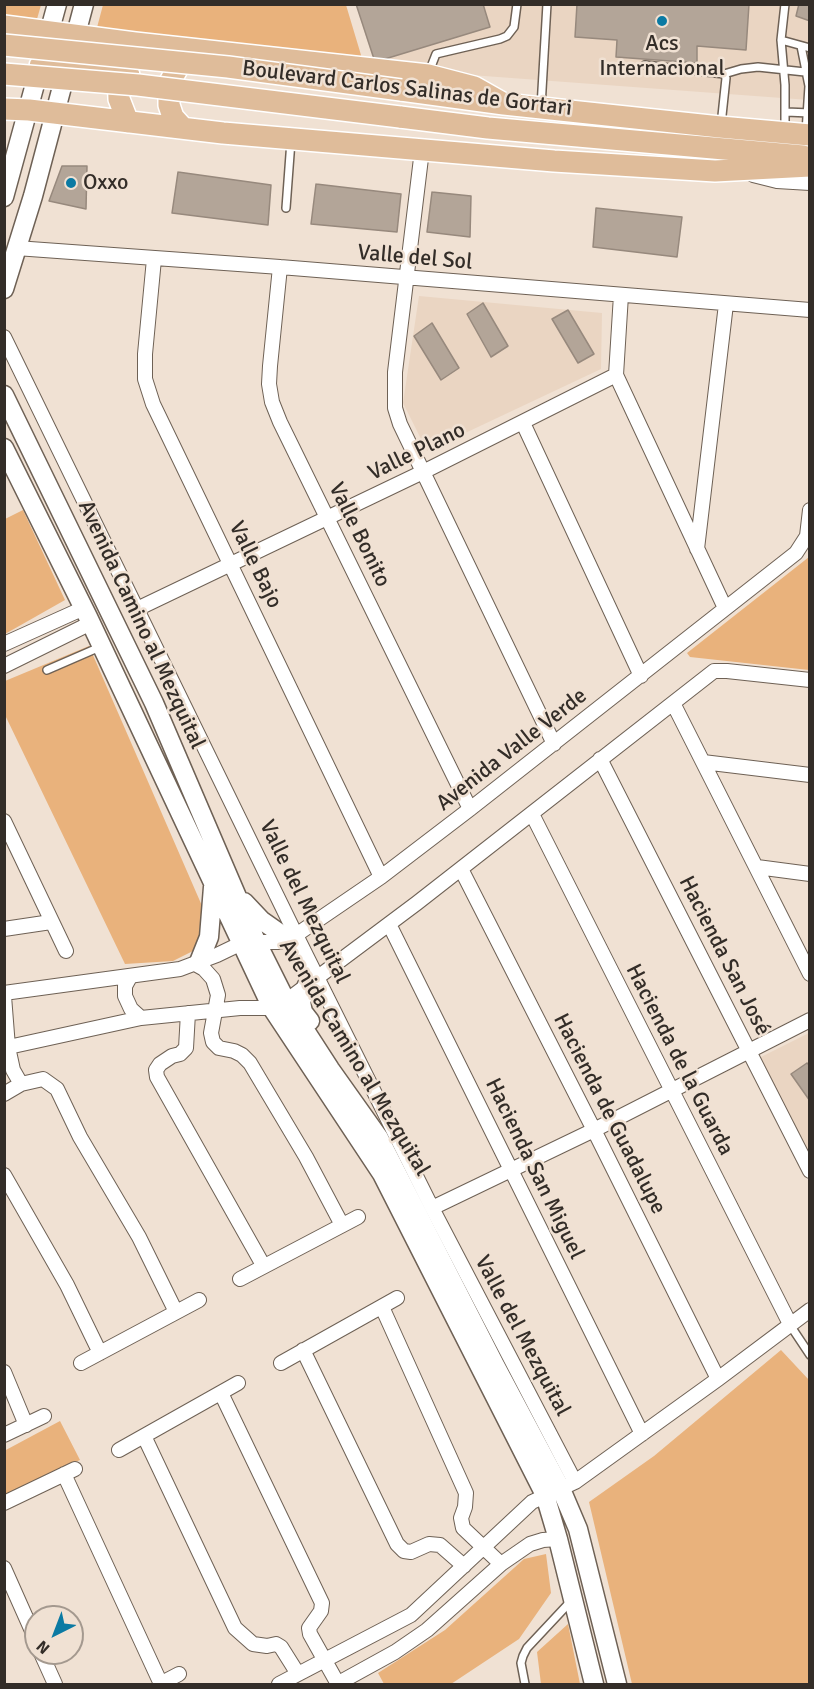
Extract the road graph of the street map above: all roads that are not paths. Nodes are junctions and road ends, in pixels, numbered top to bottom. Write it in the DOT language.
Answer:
graph roads {
  1 [pos="57,4"];
  2 [pos="84,4"];
  3 [pos="517,4"];
  4 [pos="547,4"];
  5 [pos="786,4"];
  6 [pos="4,26"];
  7 [pos="49,30"];
  8 [pos="74,35"];
  9 [pos="782,40"];
  10 [pos="135,43"];
  11 [pos="4,45"];
  12 [pos="801,46"];
  13 [pos="810,48"];
  14 [pos="195,49"];
  15 [pos="645,65"];
  16 [pos="66,68"];
  17 [pos="783,69"];
  18 [pos="38,72"];
  19 [pos="806,72"];
  20 [pos="4,74"];
  21 [pos="118,74"];
  22 [pos="724,74"];
  23 [pos="428,75"];
  24 [pos="171,80"];
  25 [pos="504,104"];
  26 [pos="541,107"];
  27 [pos="4,109"];
  28 [pos="29,110"];
  29 [pos="54,113"];
  30 [pos="808,113"];
  31 [pos="128,122"];
  32 [pos="785,122"];
  33 [pos="720,127"];
  34 [pos="183,128"];
  35 [pos="808,135"];
  36 [pos="291,138"];
  37 [pos="422,150"];
  38 [pos="810,157"];
  39 [pos="810,166"];
  40 [pos="737,171"];
  41 [pos="810,183"];
  42 [pos="4,197"];
  43 [pos="286,208"];
  44 [pos="16,248"];
  45 [pos="154,259"];
  46 [pos="280,267"];
  47 [pos="407,279"];
  48 [pos="4,290"];
  49 [pos="621,295"];
  50 [pos="726,304"];
  51 [pos="810,310"];
  52 [pos="4,337"];
  53 [pos="616,375"];
  54 [pos="4,395"];
  55 [pos="523,423"];
  56 [pos="4,448"];
  57 [pos="425,471"];
  58 [pos="810,510"];
  59 [pos="327,518"];
  60 [pos="697,551"];
  61 [pos="232,565"];
  62 [pos="99,589"];
  63 [pos="726,608"];
  64 [pos="137,609"];
  65 [pos="92,613"];
  66 [pos="114,624"];
  67 [pos="4,644"];
  68 [pos="102,646"];
  69 [pos="4,666"];
  70 [pos="47,670"];
  71 [pos="641,676"];
  72 [pos="810,680"];
  73 [pos="673,703"];
  74 [pos="554,744"];
  75 [pos="600,759"];
  76 [pos="704,762"];
  77 [pos="810,775"];
  78 [pos="470,809"];
  79 [pos="532,814"];
  80 [pos="4,821"];
  81 [pos="757,867"];
  82 [pos="461,868"];
  83 [pos="810,874"];
  84 [pos="381,877"];
  85 [pos="222,884"];
  86 [pos="51,922"];
  87 [pos="389,924"];
  88 [pos="4,929"];
  89 [pos="292,937"];
  90 [pos="248,942"];
  91 [pos="66,951"];
  92 [pos="197,963"];
  93 [pos="809,972"];
  94 [pos="130,977"];
  95 [pos="312,981"];
  96 [pos="4,995"];
  97 [pos="279,1004"];
  98 [pos="215,1011"];
  99 [pos="188,1013"];
  100 [pos="141,1018"];
  101 [pos="810,1020"];
  102 [pos="6,1048"];
  103 [pos="749,1051"];
  104 [pos="21,1084"];
  105 [pos="671,1090"];
  106 [pos="4,1094"];
  107 [pos="594,1130"];
  108 [pos="379,1138"];
  109 [pos="512,1170"];
  110 [pos="810,1171"];
  111 [pos="4,1175"];
  112 [pos="432,1208"];
  113 [pos="358,1217"];
  114 [pos="342,1225"];
  115 [pos="264,1265"];
  116 [pos="240,1279"];
  117 [pos="397,1298"];
  118 [pos="199,1300"];
  119 [pos="381,1307"];
  120 [pos="810,1310"];
  121 [pos="176,1312"];
  122 [pos="790,1324"];
  123 [pos="303,1350"];
  124 [pos="100,1353"];
  125 [pos="810,1355"];
  126 [pos="81,1363"];
  127 [pos="281,1363"];
  128 [pos="4,1372"];
  129 [pos="718,1379"];
  130 [pos="238,1383"];
  131 [pos="221,1393"];
  132 [pos="44,1416"];
  133 [pos="26,1425"];
  134 [pos="642,1434"];
  135 [pos="4,1435"];
  136 [pos="144,1437"];
  137 [pos="119,1450"];
  138 [pos="560,1489"];
  139 [pos="4,1503"];
  140 [pos="558,1539"];
  141 [pos="484,1547"];
  142 [pos="501,1564"];
  143 [pos="464,1566"];
  144 [pos="4,1568"];
  145 [pos="573,1598"];
  146 [pos="24,1613"];
  147 [pos="326,1661"];
  148 [pos="47,1665"];
  149 [pos="362,1671"];
  150 [pos="179,1674"];
  151 [pos="298,1674"];
  152 [pos="55,1684"];
  153 [pos="161,1684"];
  154 [pos="279,1684"];
  155 [pos="338,1684"];
  156 [pos="368,1684"];
  157 [pos="525,1684"];
  158 [pos="594,1684"];
  159 [pos="617,1684"];
  1 -- 7 [label="main road"];
  2 -- 8 [label="main road"];
  3 -- 23 [label="lane"];
  4 -- 26 [label="lane"];
  5 -- 9 [label="lane"];
  6 -- 7 [label="main road"];
  7 -- 8 [label="main road"];
  7 -- 18 [label="main road"];
  8 -- 10 [label="main road"];
  8 -- 16 [label="main road"];
  9 -- 12 [label="lane"];
  9 -- 17 [label="lane"];
  10 -- 14 [label="main road"];
  10 -- 21 [label="main road"];
  11 -- 25 [label="main road, Boulevard Carlos Salinas de Gortari, bridge"];
  12 -- 13 [label="lane"];
  12 -- 19 [label="lane"];
  14 -- 23 [label="main road"];
  14 -- 24 [label="main road"];
  15 -- 22 [label="lane"];
  16 -- 18 [label="main road"];
  16 -- 21 [label="main road"];
  16 -- 29 [label="main road"];
  17 -- 19 [label="lane"];
  17 -- 22 [label="lane"];
  17 -- 32 [label="lane"];
  18 -- 28 [label="main road"];
  19 -- 30 [label="lane"];
  20 -- 38 [label="main road, Boulevard Carlos Salinas de Gortari, bridge"];
  21 -- 24 [label="main road"];
  21 -- 31 [label="main road"];
  22 -- 33 [label="lane"];
  23 -- 25 [label="main road"];
  24 -- 34 [label="main road"];
  25 -- 26 [label="main road, Boulevard Carlos Salinas de Gortari"];
  26 -- 33 [label="main road, Boulevard Carlos Salinas de Gortari"];
  27 -- 28 [label="main road"];
  28 -- 29 [label="main road"];
  28 -- 42 [label="main road"];
  29 -- 31 [label="main road"];
  29 -- 44 [label="main road"];
  30 -- 32 [label="lane"];
  30 -- 35 [label="lane"];
  31 -- 34 [label="main road"];
  32 -- 33 [label="main road, Boulevard Carlos Salinas de Gortari"];
  32 -- 35 [label="main road, Boulevard Carlos Salinas de Gortari"];
  34 -- 36 [label="main road"];
  36 -- 37 [label="main road"];
  36 -- 43 [label="lane"];
  37 -- 40 [label="main road"];
  37 -- 47 [label="street"];
  39 -- 40 [label="main road"];
  40 -- 41 [label="street"];
  44 -- 45 [label="street, Valle del Sol"];
  44 -- 48 [label="main road"];
  45 -- 46 [label="street, Valle del Sol"];
  45 -- 61 [label="street, Valle Bajo"];
  46 -- 47 [label="street, Valle del Sol"];
  46 -- 59 [label="street, Valle Bonito"];
  47 -- 49 [label="street, Valle del Sol"];
  47 -- 57 [label="street"];
  49 -- 50 [label="street, Valle del Sol"];
  49 -- 53 [label="street"];
  50 -- 51 [label="street, Valle del Sol"];
  50 -- 60 [label="street"];
  52 -- 64 [label="street, Valle del Mezquital"];
  53 -- 55 [label="street, Valle Plano"];
  53 -- 60 [label="street"];
  54 -- 62 [label="main road, Avenida Camino al Mezquital"];
  55 -- 57 [label="street, Valle Plano"];
  55 -- 71 [label="street"];
  56 -- 65 [label="main road, Avenida Camino al Mezquital"];
  57 -- 59 [label="street, Valle Plano"];
  57 -- 74 [label="street"];
  58 -- 63 [label="street, Avenida Valle Verde"];
  59 -- 61 [label="street, Valle Plano"];
  59 -- 78 [label="street, Valle Bonito"];
  60 -- 63 [label="street"];
  61 -- 64 [label="street, Valle Plano"];
  61 -- 84 [label="street, Valle Bajo"];
  62 -- 65 [label="main road"];
  62 -- 66 [label="main road, Avenida Camino al Mezquital"];
  63 -- 71 [label="street, Avenida Valle Verde"];
  64 -- 89 [label="street, Valle del Mezquital"];
  65 -- 66 [label="main road"];
  65 -- 67 [label="street"];
  65 -- 68 [label="main road, Avenida Camino al Mezquital"];
  65 -- 69 [label="street"];
  66 -- 85 [label="main road, Avenida Camino al Mezquital"];
  68 -- 70 [label="lane"];
  68 -- 85 [label="main road, Avenida Camino al Mezquital"];
  71 -- 74 [label="street, Avenida Valle Verde"];
  72 -- 73 [label="street"];
  73 -- 75 [label="street"];
  73 -- 76 [label="street"];
  74 -- 78 [label="street, Avenida Valle Verde"];
  75 -- 79 [label="street"];
  75 -- 103 [label="street, Hacienda San José"];
  76 -- 77 [label="street"];
  76 -- 81 [label="street"];
  78 -- 84 [label="street, Avenida Valle Verde"];
  79 -- 82 [label="street"];
  79 -- 105 [label="street, Hacienda de la Guarda"];
  80 -- 86 [label="street"];
  81 -- 83 [label="street"];
  81 -- 93 [label="street"];
  82 -- 87 [label="street"];
  82 -- 107 [label="street, Hacienda de Guadalupe"];
  84 -- 89 [label="street, Avenida Valle Verde"];
  85 -- 89 [label="main road"];
  85 -- 90 [label="main road, Avenida Camino al Mezquital"];
  85 -- 92 [label="main road"];
  86 -- 88 [label="street"];
  86 -- 91 [label="street"];
  87 -- 95 [label="street"];
  87 -- 109 [label="street, Hacienda San Miguel"];
  89 -- 90 [label="street"];
  89 -- 95 [label="street, Valle del Mezquital"];
  90 -- 92 [label="street"];
  90 -- 97 [label="main road, Avenida Camino al Mezquital"];
  92 -- 94 [label="street"];
  92 -- 98 [label="street"];
  94 -- 96 [label="street"];
  94 -- 100 [label="street"];
  95 -- 97 [label="street"];
  95 -- 108 [label="main road"];
  95 -- 112 [label="street, Valle del Mezquital"];
  96 -- 102 [label="street"];
  97 -- 98 [label="street"];
  97 -- 108 [label="main road, Avenida Camino al Mezquital"];
  97 -- 138 [label="main road, Avenida Camino al Mezquital"];
  98 -- 99 [label="street"];
  98 -- 114 [label="street"];
  99 -- 100 [label="street"];
  99 -- 115 [label="street"];
  100 -- 102 [label="street"];
  101 -- 103 [label="street"];
  102 -- 104 [label="street"];
  103 -- 105 [label="street"];
  103 -- 110 [label="street, Hacienda San José"];
  104 -- 106 [label="street"];
  104 -- 121 [label="street"];
  105 -- 107 [label="street"];
  105 -- 122 [label="street, Hacienda de la Guarda"];
  107 -- 109 [label="street"];
  107 -- 129 [label="street, Hacienda de Guadalupe"];
  108 -- 138 [label="main road, Avenida Camino al Mezquital"];
  109 -- 112 [label="street"];
  109 -- 134 [label="street, Hacienda San Miguel"];
  111 -- 124 [label="street"];
  112 -- 138 [label="street, Valle del Mezquital"];
  113 -- 114 [label="street"];
  114 -- 115 [label="street"];
  115 -- 116 [label="street"];
  117 -- 119 [label="street"];
  118 -- 121 [label="street"];
  119 -- 123 [label="street"];
  119 -- 141 [label="street"];
  120 -- 122 [label="street"];
  121 -- 124 [label="street"];
  122 -- 125 [label="lane"];
  122 -- 129 [label="street"];
  123 -- 127 [label="street"];
  123 -- 143 [label="street"];
  124 -- 126 [label="street"];
  128 -- 133 [label="street"];
  129 -- 134 [label="street"];
  130 -- 131 [label="street"];
  131 -- 136 [label="street"];
  131 -- 147 [label="street"];
  132 -- 133 [label="street"];
  133 -- 135 [label="street"];
  134 -- 138 [label="street"];
  136 -- 137 [label="street"];
  136 -- 151 [label="street"];
  138 -- 140 [label="main road, Avenida Camino al Mezquital"];
  138 -- 141 [label="street"];
  138 -- 159 [label="main road, Avenida Camino al Mezquital"];
  139 -- 153 [label="street"];
  140 -- 142 [label="street"];
  140 -- 145 [label="main road, Avenida Camino al Mezquital"];
  141 -- 142 [label="street"];
  141 -- 143 [label="street"];
  142 -- 149 [label="street"];
  143 -- 147 [label="street"];
  144 -- 146 [label="street"];
  145 -- 157 [label="lane"];
  145 -- 158 [label="main road, Avenida Camino al Mezquital"];
  147 -- 151 [label="street"];
  147 -- 155 [label="street"];
  148 -- 152 [label="street"];
  149 -- 155 [label="street"];
  149 -- 156 [label="street"];
  150 -- 153 [label="street"];
  151 -- 154 [label="street"];
}
